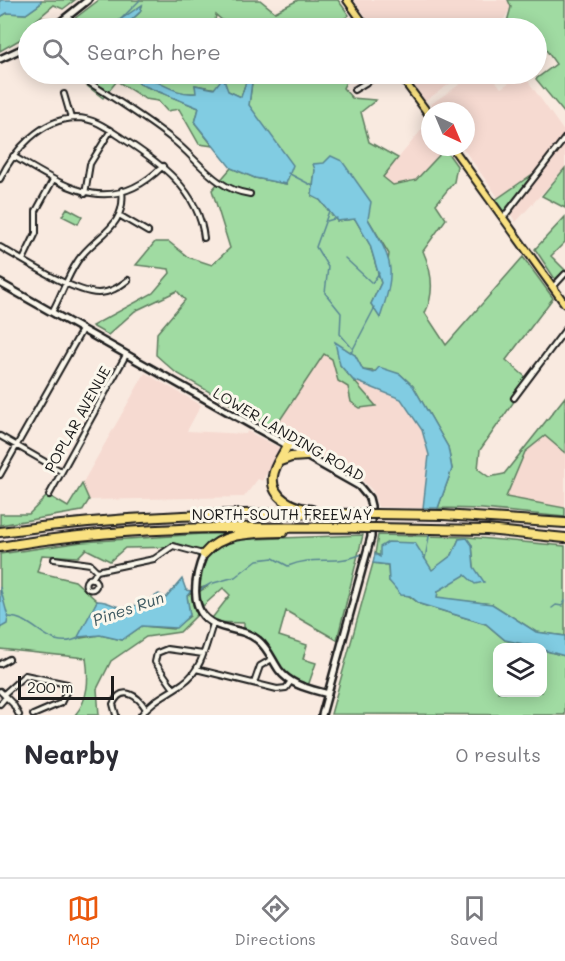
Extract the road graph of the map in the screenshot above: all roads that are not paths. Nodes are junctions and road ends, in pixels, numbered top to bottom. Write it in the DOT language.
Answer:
graph roads {
  1 [pos="88,0"];
  2 [pos="347,0"];
  3 [pos="66,18"];
  4 [pos="360,18"];
  5 [pos="18,51"];
  6 [pos="0,59"];
  7 [pos="91,84"];
  8 [pos="364,84"];
  9 [pos="406,84"];
  10 [pos="354,90"];
  11 [pos="64,94"];
  12 [pos="421,104"];
  13 [pos="71,118"];
  14 [pos="111,130"];
  15 [pos="565,138"];
  16 [pos="13,156"];
  17 [pos="458,156"];
  18 [pos="163,166"];
  19 [pos="2,170"];
  20 [pos="0,179"];
  21 [pos="52,180"];
  22 [pos="122,190"];
  23 [pos="85,194"];
  24 [pos="250,194"];
  25 [pos="119,215"];
  26 [pos="503,218"];
  27 [pos="148,232"];
  28 [pos="204,238"];
  29 [pos="0,247"];
  30 [pos="22,260"];
  31 [pos="565,274"];
  32 [pos="128,280"];
  33 [pos="67,282"];
  34 [pos="0,283"];
  35 [pos="553,287"];
  36 [pos="565,304"];
  37 [pos="52,312"];
  38 [pos="82,330"];
  39 [pos="565,330"];
  40 [pos="126,355"];
  41 [pos="513,398"];
  42 [pos="0,436"];
  43 [pos="17,446"];
  44 [pos="287,446"];
  45 [pos="306,456"];
  46 [pos="279,462"];
  47 [pos="61,471"];
  48 [pos="0,474"];
  49 [pos="49,495"];
  50 [pos="328,514"];
  51 [pos="563,523"];
  52 [pos="334,528"];
  53 [pos="0,532"];
  54 [pos="565,538"];
  55 [pos="0,547"];
  56 [pos="204,554"];
  57 [pos="54,559"];
  58 [pos="97,571"];
  59 [pos="92,579"];
  60 [pos="213,624"];
  61 [pos="203,654"];
  62 [pos="272,658"];
  63 [pos="9,659"];
  64 [pos="0,664"];
  65 [pos="196,669"];
  66 [pos="291,681"];
  67 [pos="254,683"];
  68 [pos="174,689"];
  69 [pos="3,694"];
  70 [pos="328,694"];
  71 [pos="0,704"];
  72 [pos="146,709"];
  73 [pos="19,715"];
  74 [pos="33,715"];
  75 [pos="116,715"];
  76 [pos="141,715"];
  77 [pos="322,715"];
  1 -- 3 [label="main road"];
  2 -- 4 [label="main road"];
  5 -- 6 [label="main road"];
  7 -- 24 [label="street"];
  8 -- 10 [label="street"];
  9 -- 12 [label="main road"];
  11 -- 13 [label="street"];
  13 -- 14 [label="street"];
  13 -- 16 [label="street"];
  14 -- 18 [label="street"];
  14 -- 23 [label="street"];
  15 -- 26 [label="street"];
  16 -- 19 [label="street"];
  16 -- 21 [label="street"];
  17 -- 26 [label="main road"];
  18 -- 22 [label="street"];
  18 -- 28 [label="street"];
  19 -- 20 [label="street"];
  21 -- 23 [label="street"];
  21 -- 30 [label="street"];
  22 -- 23 [label="street"];
  22 -- 25 [label="street"];
  25 -- 27 [label="street"];
  25 -- 33 [label="street"];
  26 -- 35 [label="main road"];
  29 -- 30 [label="street"];
  30 -- 33 [label="street"];
  31 -- 35 [label="street"];
  32 -- 33 [label="street"];
  33 -- 37 [label="street"];
  34 -- 37 [label="main road, LOWER LANDING ROAD"];
  35 -- 36 [label="main road"];
  37 -- 38 [label="main road, LOWER LANDING ROAD"];
  38 -- 40 [label="main road, LOWER LANDING ROAD"];
  38 -- 43 [label="street"];
  39 -- 41 [label="street"];
  40 -- 44 [label="main road, LOWER LANDING ROAD"];
  40 -- 47 [label="street, POPLAR AVENUE"];
  42 -- 43 [label="street"];
  43 -- 47 [label="street"];
  43 -- 48 [label="street"];
  44 -- 45 [label="main road, LOWER LANDING ROAD"];
  44 -- 46 [label="highway"];
  45 -- 46 [label="highway"];
  45 -- 70 [label="main road, LOWER LANDING ROAD"];
  46 -- 50 [label="highway"];
  47 -- 49 [label="street, POPLAR AVENUE"];
  50 -- 51 [label="highway, NORTH-SOUTH FREEWAY, bridge"];
  50 -- 53 [label="highway, NORTH-SOUTH FREEWAY"];
  52 -- 54 [label="highway, NORTH-SOUTH FREEWAY, bridge"];
  52 -- 55 [label="highway, NORTH-SOUTH FREEWAY"];
  52 -- 56 [label="highway"];
  56 -- 58 [label="street"];
  56 -- 60 [label="main road"];
  57 -- 58 [label="street"];
  58 -- 59 [label="street"];
  60 -- 61 [label="street"];
  60 -- 62 [label="main road"];
  61 -- 65 [label="street"];
  61 -- 68 [label="street"];
  62 -- 66 [label="main road"];
  62 -- 67 [label="street"];
  63 -- 64 [label="street"];
  65 -- 67 [label="street"];
  65 -- 68 [label="street"];
  66 -- 67 [label="street"];
  66 -- 70 [label="main road"];
  68 -- 72 [label="street"];
  69 -- 71 [label="street"];
  69 -- 73 [label="street"];
  69 -- 74 [label="street"];
  70 -- 77 [label="main road, LOWER LANDING ROAD"];
  72 -- 75 [label="street"];
  72 -- 76 [label="street"];
}
